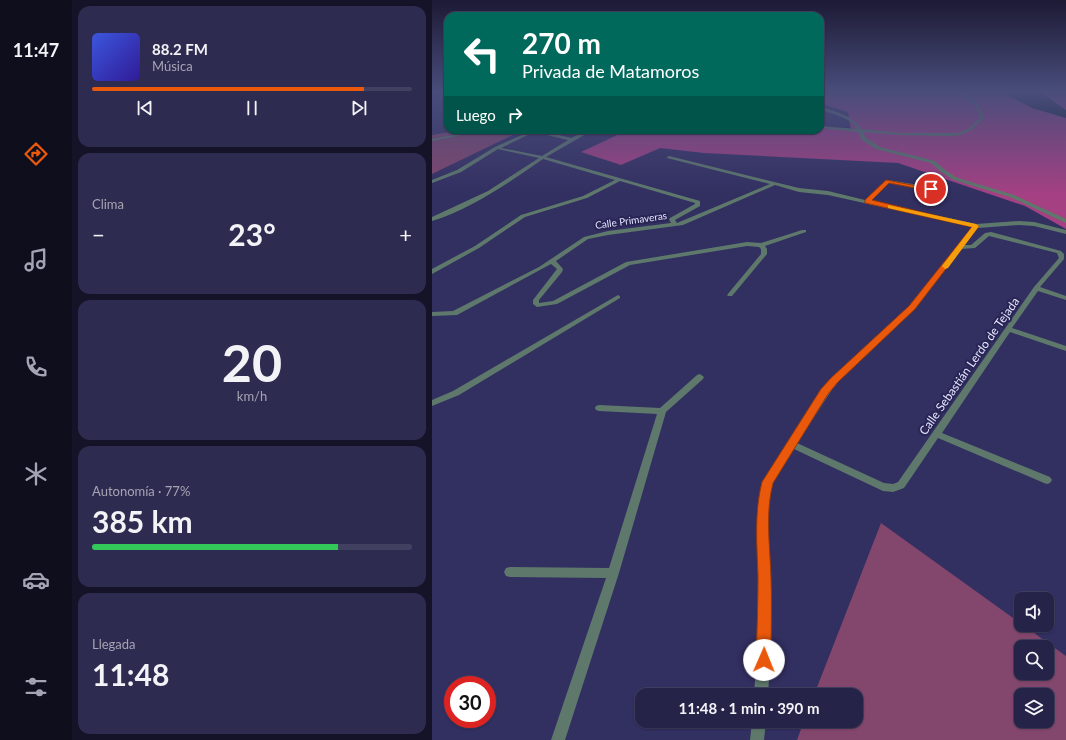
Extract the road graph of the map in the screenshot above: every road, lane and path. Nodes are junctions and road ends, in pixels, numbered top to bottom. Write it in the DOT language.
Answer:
graph roads {
  1 [pos="824,127"];
  2 [pos="857,127"];
  3 [pos="973,127"];
  4 [pos="859,131"];
  5 [pos="464,134"];
  6 [pos="527,134"];
  7 [pos="551,134"];
  8 [pos="582,134"];
  9 [pos="570,139"];
  10 [pos="432,140"];
  11 [pos="498,148"];
  12 [pos="669,157"];
  13 [pos="543,158"];
  14 [pos="619,180"];
  15 [pos="432,182"];
  16 [pos="774,184"];
  17 [pos="931,189"];
  18 [pos="867,201"];
  19 [pos="432,219"];
  20 [pos="1066,221"];
  21 [pos="675,225"];
  22 [pos="976,226"];
  23 [pos="804,231"];
  24 [pos="1066,232"];
  25 [pos="761,245"];
  26 [pos="961,247"];
  27 [pos="552,261"];
  28 [pos="432,272"];
  29 [pos="1036,288"];
  30 [pos="730,295"];
  31 [pos="618,297"];
  32 [pos="1066,298"];
  33 [pos="432,314"];
  34 [pos="1008,329"];
  35 [pos="1066,349"];
  36 [pos="700,377"];
  37 [pos="432,403"];
  38 [pos="599,408"];
  39 [pos="662,411"];
  40 [pos="936,434"];
  41 [pos="791,444"];
  42 [pos="1047,480"];
  43 [pos="510,572"];
  44 [pos="613,573"];
  45 [pos="762,688"];
  46 [pos="758,728"];
  47 [pos="558,740"];
  48 [pos="757,740"];
  1 -- 4 [label="street"];
  2 -- 4 [label="street"];
  3 -- 4 [label="street"];
  4 -- 20 [label="street"];
  5 -- 10 [label="street"];
  6 -- 11 [label="street"];
  7 -- 9 [label="street"];
  8 -- 9 [label="street"];
  9 -- 13 [label="street"];
  11 -- 13 [label="street"];
  11 -- 15 [label="street"];
  12 -- 16 [label="street"];
  13 -- 14 [label="street"];
  13 -- 19 [label="street"];
  14 -- 21 [label="street"];
  14 -- 28 [label="street"];
  16 -- 18 [label="street"];
  16 -- 21 [label="street, Calle Primaveras"];
  17 -- 18 [label="street"];
  18 -- 22 [label="street"];
  21 -- 27 [label="street, Calle Primaveras"];
  22 -- 24 [label="street"];
  22 -- 26 [label="street"];
  23 -- 25 [label="street"];
  25 -- 27 [label="street"];
  25 -- 30 [label="street"];
  26 -- 29 [label="street, Calle Sebastián Lerdo de Tejada"];
  26 -- 41 [label="street"];
  27 -- 33 [label="street, Calle Primaveras"];
  29 -- 32 [label="street"];
  29 -- 34 [label="street, Calle Sebastián Lerdo de Tejada"];
  31 -- 37 [label="street"];
  34 -- 35 [label="street"];
  34 -- 40 [label="street, Calle Sebastián Lerdo de Tejada"];
  36 -- 39 [label="street"];
  38 -- 39 [label="street"];
  39 -- 44 [label="street"];
  40 -- 41 [label="street, Calle Sebastián Lerdo de Tejada"];
  40 -- 42 [label="street"];
  41 -- 45 [label="street"];
  43 -- 44 [label="street"];
  44 -- 47 [label="street"];
  46 -- 48 [label="street"];
}
